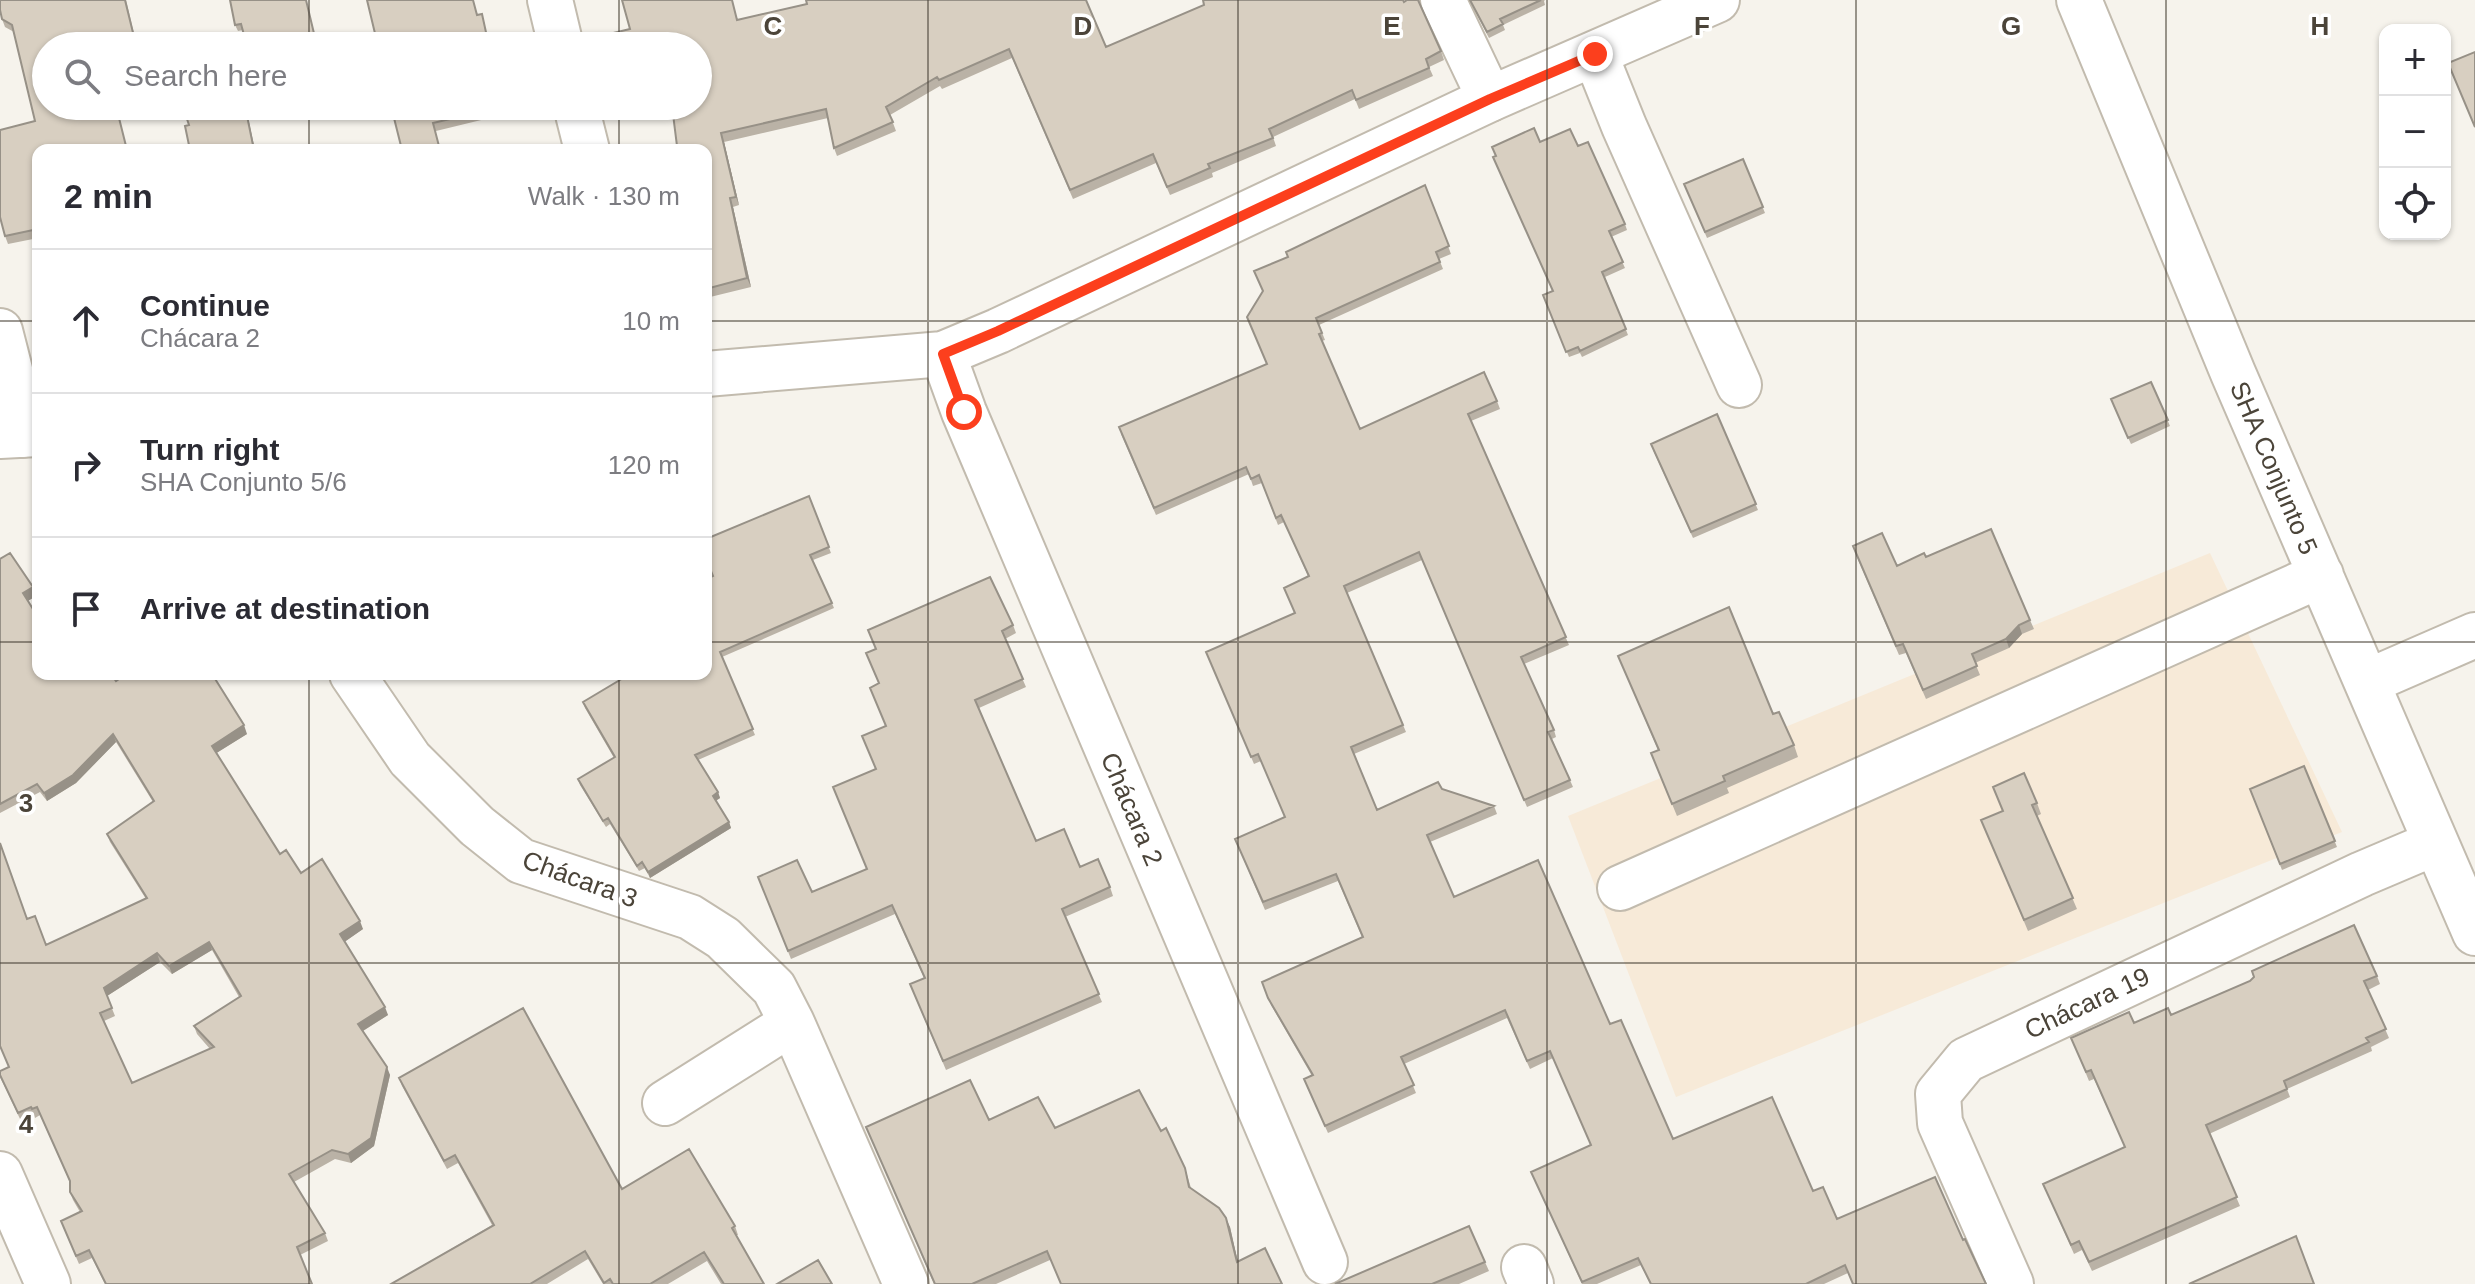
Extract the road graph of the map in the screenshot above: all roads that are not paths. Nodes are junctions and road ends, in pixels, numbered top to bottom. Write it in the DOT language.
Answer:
graph roads {
  1 [pos="550,0"];
  2 [pos="1443,0"];
  3 [pos="1717,0"];
  4 [pos="2079,0"];
  5 [pos="558,32"];
  6 [pos="1595,54"];
  7 [pos="1490,99"];
  8 [pos="580,120"];
  9 [pos="586,144"];
  10 [pos="0,331"];
  11 [pos="943,354"];
  12 [pos="712,373"];
  13 [pos="1739,385"];
  14 [pos="20,435"];
  15 [pos="2321,575"];
  16 [pos="2475,635"];
  17 [pos="356,680"];
  18 [pos="2367,682"];
  19 [pos="2435,843"];
  20 [pos="1620,888"];
  21 [pos="2475,933"];
  22 [pos="792,1023"];
  23 [pos="665,1103"];
  24 [pos="0,1174"];
  25 [pos="1325,1262"];
  26 [pos="48,1284"];
  27 [pos="906,1284"];
  28 [pos="2011,1284"];
  1 -- 5 [label="street"];
  2 -- 7 [label="street"];
  3 -- 6 [label="street"];
  4 -- 15 [label="street, SHA Conjunto 5"];
  6 -- 7 [label="street"];
  6 -- 13 [label="street"];
  7 -- 11 [label="street"];
  8 -- 9 [label="street"];
  10 -- 14 [label="street"];
  11 -- 12 [label="street"];
  11 -- 25 [label="street, Chácara 2"];
  15 -- 18 [label="street, SHA Conjunto 5"];
  15 -- 20 [label="street"];
  16 -- 18 [label="street"];
  17 -- 22 [label="street, Chácara 3"];
  18 -- 19 [label="street, SHA Conjunto 5"];
  19 -- 21 [label="street, SHA Conjunto 5"];
  19 -- 28 [label="street, Chácara 19"];
  22 -- 23 [label="street"];
  22 -- 27 [label="street, Chácara 3"];
  24 -- 26 [label="street"];
}
